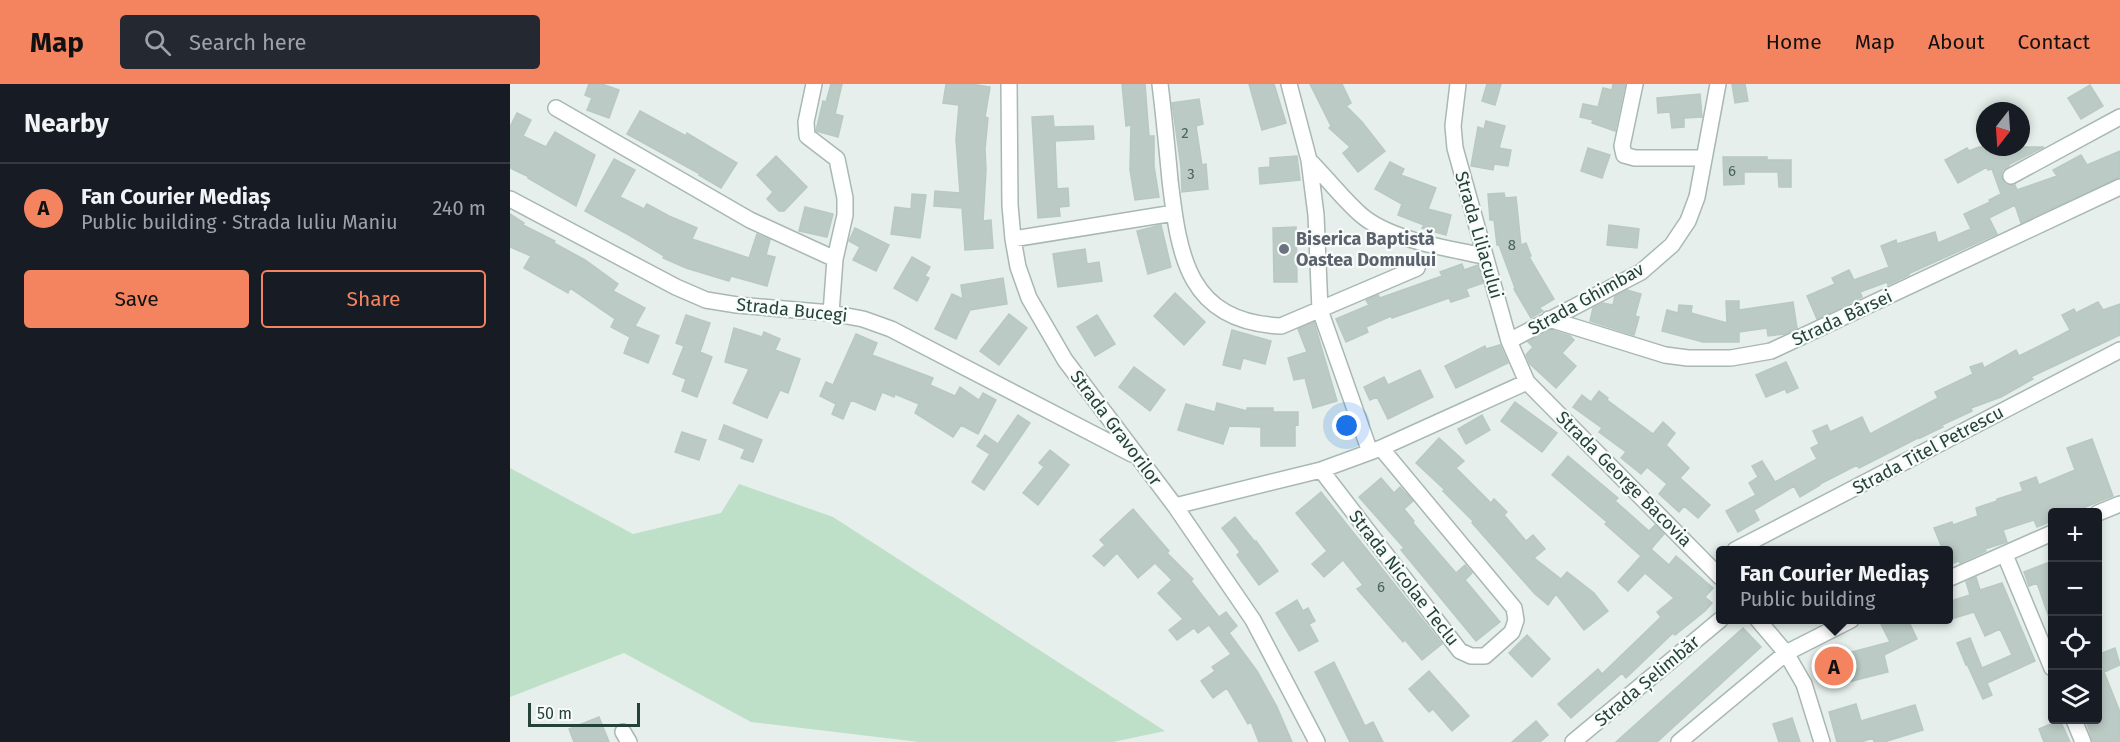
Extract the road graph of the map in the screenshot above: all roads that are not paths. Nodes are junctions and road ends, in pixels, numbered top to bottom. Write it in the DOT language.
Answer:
graph roads {
  1 [pos="814,84"];
  2 [pos="1009,84"];
  3 [pos="1160,84"];
  4 [pos="1289,84"];
  5 [pos="1458,84"];
  6 [pos="1635,84"];
  7 [pos="1718,84"];
  8 [pos="556,108"];
  9 [pos="2120,117"];
  10 [pos="1704,158"];
  11 [pos="1309,160"];
  12 [pos="2012,176"];
  13 [pos="2120,187"];
  14 [pos="510,199"];
  15 [pos="1174,213"];
  16 [pos="1013,239"];
  17 [pos="1484,256"];
  18 [pos="835,259"];
  19 [pos="1417,268"];
  20 [pos="1320,310"];
  21 [pos="831,313"];
  22 [pos="1549,319"];
  23 [pos="1509,341"];
  24 [pos="2120,350"];
  25 [pos="1527,382"];
  26 [pos="1376,450"];
  27 [pos="1137,457"];
  28 [pos="1321,470"];
  29 [pos="2120,504"];
  30 [pos="1175,506"];
  31 [pos="2102,511"];
  32 [pos="2048,535"];
  33 [pos="1743,546"];
  34 [pos="2005,555"];
  35 [pos="1714,562"];
  36 [pos="1953,577"];
  37 [pos="1716,623"];
  38 [pos="1761,624"];
  39 [pos="1843,624"];
  40 [pos="1786,653"];
  41 [pos="2048,658"];
  42 [pos="2076,724"];
  43 [pos="1317,742"];
  44 [pos="1573,742"];
  45 [pos="1679,742"];
  46 [pos="1822,742"];
  47 [pos="2084,742"];
  1 -- 18 [label="street"];
  2 -- 16 [label="street, Strada Gravorilor"];
  3 -- 15 [label="street"];
  4 -- 11 [label="street"];
  5 -- 17 [label="street, Strada Liliacului"];
  6 -- 10 [label="street"];
  7 -- 10 [label="street, Strada Ghimbav"];
  8 -- 18 [label="street"];
  9 -- 12 [label="street"];
  10 -- 22 [label="street, Strada Ghimbav"];
  11 -- 17 [label="street"];
  11 -- 20 [label="street"];
  13 -- 22 [label="street, Strada Bârsei"];
  14 -- 21 [label="street, Strada Bucegi"];
  15 -- 16 [label="street"];
  15 -- 20 [label="street"];
  16 -- 27 [label="street, Strada Gravorilor"];
  17 -- 23 [label="street, Strada Liliacului"];
  18 -- 21 [label="street"];
  19 -- 20 [label="street"];
  20 -- 26 [label="street"];
  21 -- 27 [label="street, Strada Bucegi"];
  22 -- 23 [label="street, Strada Ghimbav"];
  23 -- 25 [label="street, Strada Liliacului"];
  24 -- 33 [label="street, Strada Titel Petrescu"];
  25 -- 26 [label="street"];
  25 -- 35 [label="street, Strada George Bacovia"];
  26 -- 28 [label="street"];
  26 -- 28 [label="street, Strada Nicolae Teclu"];
  27 -- 30 [label="street, Strada Gravorilor"];
  28 -- 30 [label="street"];
  29 -- 31 [label="street"];
  30 -- 43 [label="street, Strada Gravorilor"];
  32 -- 34 [label="street"];
  34 -- 36 [label="street"];
  34 -- 41 [label="street"];
  37 -- 44 [label="street, Strada Șelimbăr"];
  38 -- 40 [label="street"];
  39 -- 40 [label="street"];
  40 -- 45 [label="street"];
  40 -- 46 [label="street"];
  42 -- 47 [label="street"];
}
